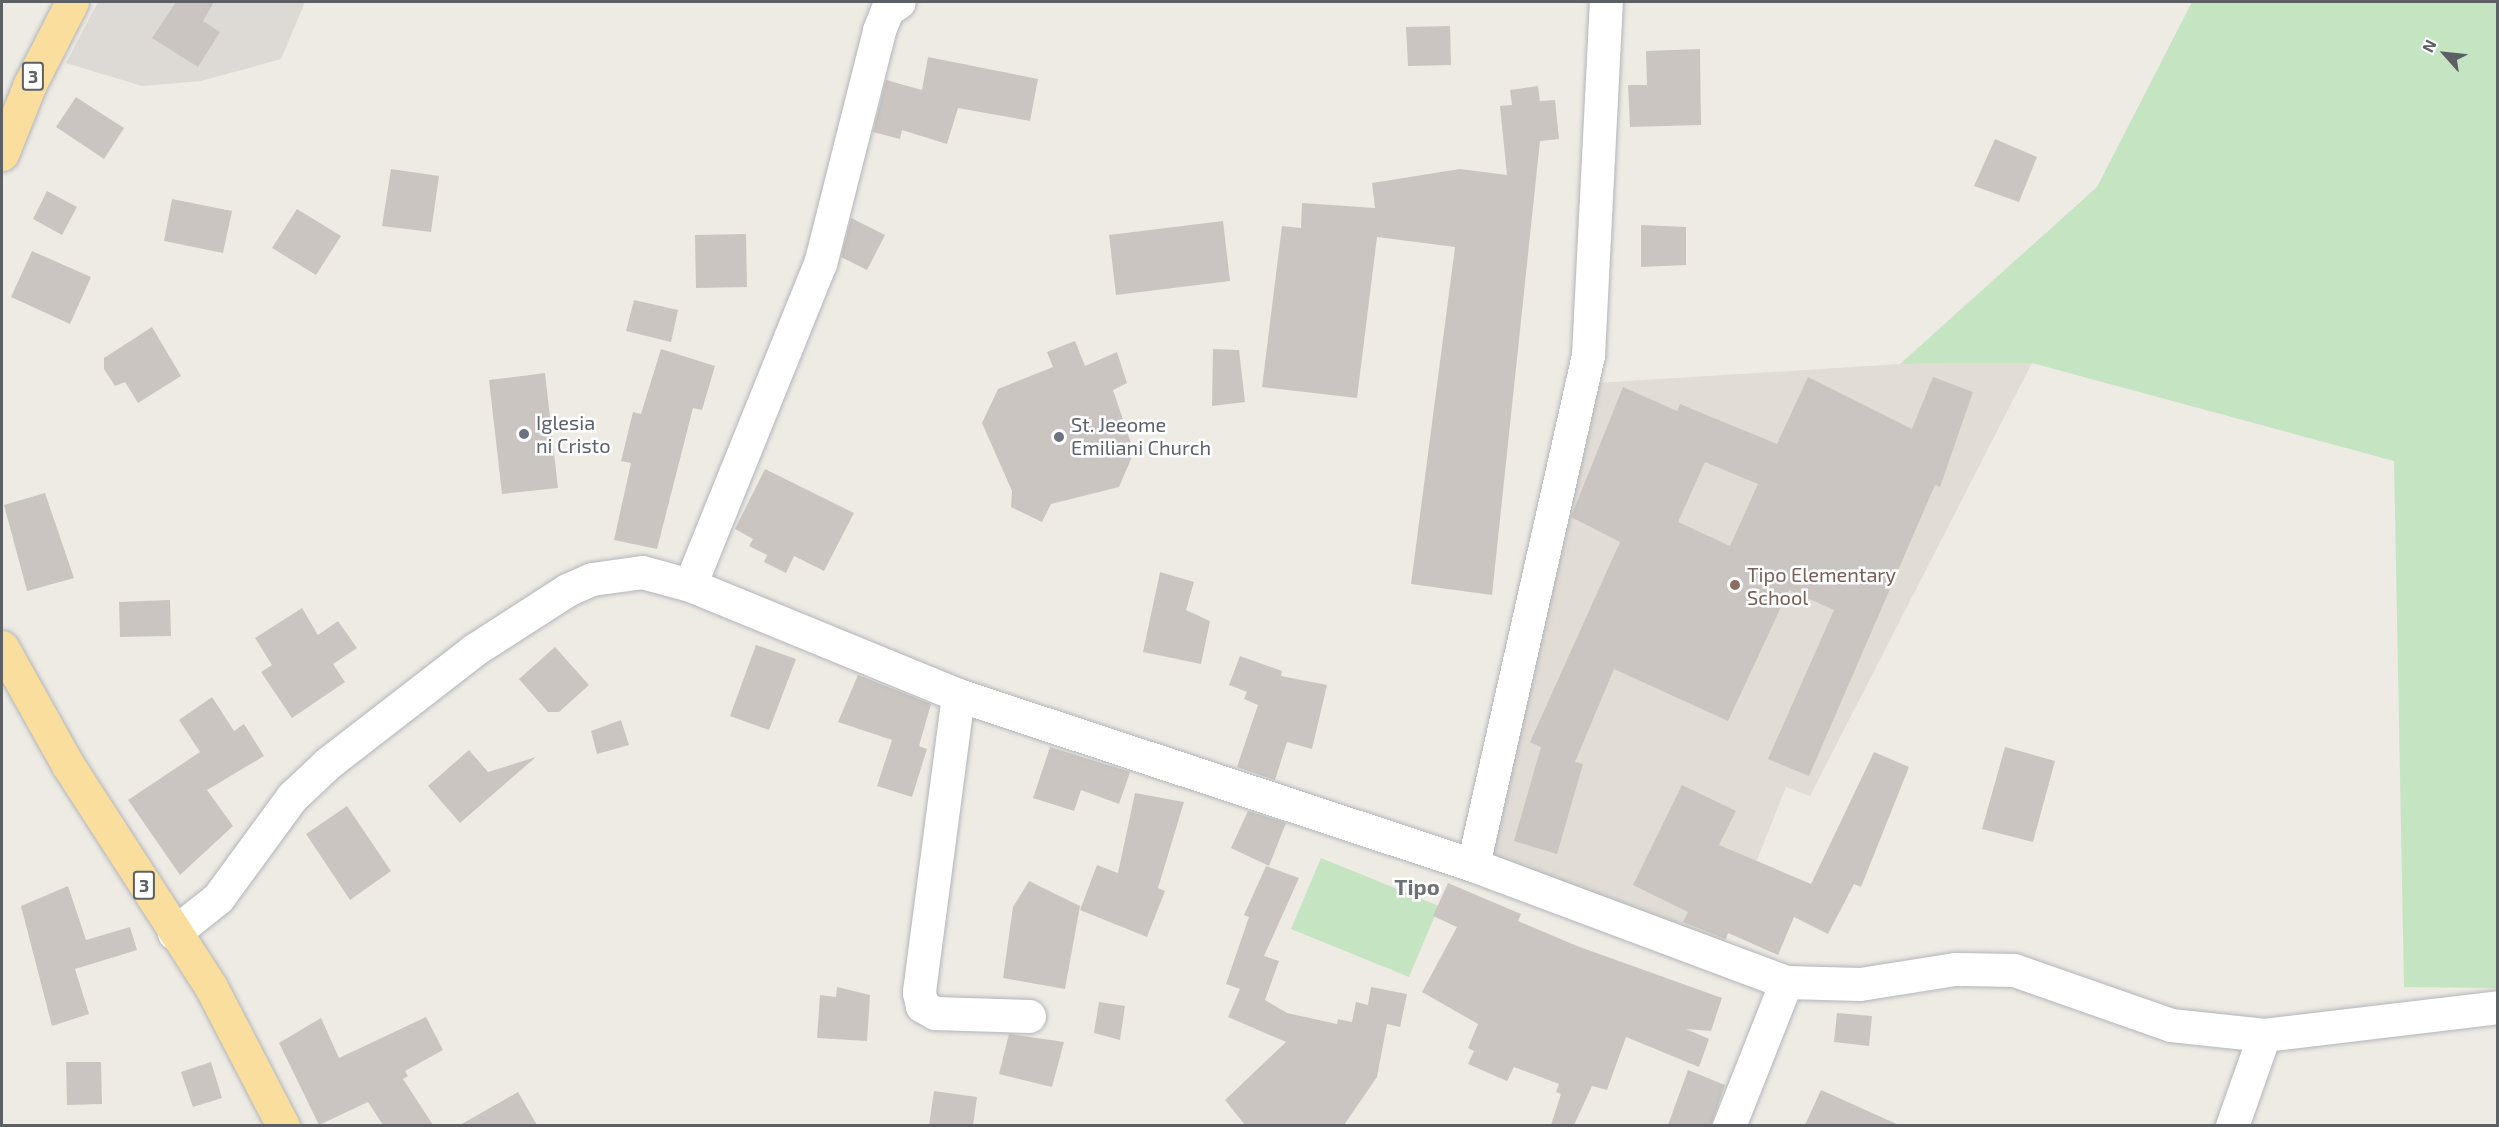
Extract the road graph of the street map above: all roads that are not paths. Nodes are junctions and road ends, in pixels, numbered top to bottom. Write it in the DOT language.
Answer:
graph roads {
  1 [pos="72,2"];
  2 [pos="899,2"];
  3 [pos="1606,2"];
  4 [pos="2,154"];
  5 [pos="690,585"];
  6 [pos="2,652"];
  7 [pos="958,695"];
  8 [pos="1473,865"];
  9 [pos="174,933"];
  10 [pos="1786,982"];
  11 [pos="2498,1007"];
  12 [pos="1029,1016"];
  13 [pos="2264,1035"];
  14 [pos="273,1118"];
  15 [pos="1729,1125"];
  16 [pos="2232,1125"];
  1 -- 4 [label="highway, 3"];
  2 -- 5 [label="street"];
  3 -- 8 [label="street"];
  5 -- 7 [label="street"];
  5 -- 9 [label="street"];
  6 -- 9 [label="highway, 3"];
  7 -- 8 [label="street"];
  7 -- 12 [label="street"];
  8 -- 10 [label="street"];
  9 -- 14 [label="highway, 3"];
  10 -- 13 [label="street"];
  10 -- 15 [label="street"];
  11 -- 13 [label="street"];
  13 -- 16 [label="street"];
}
